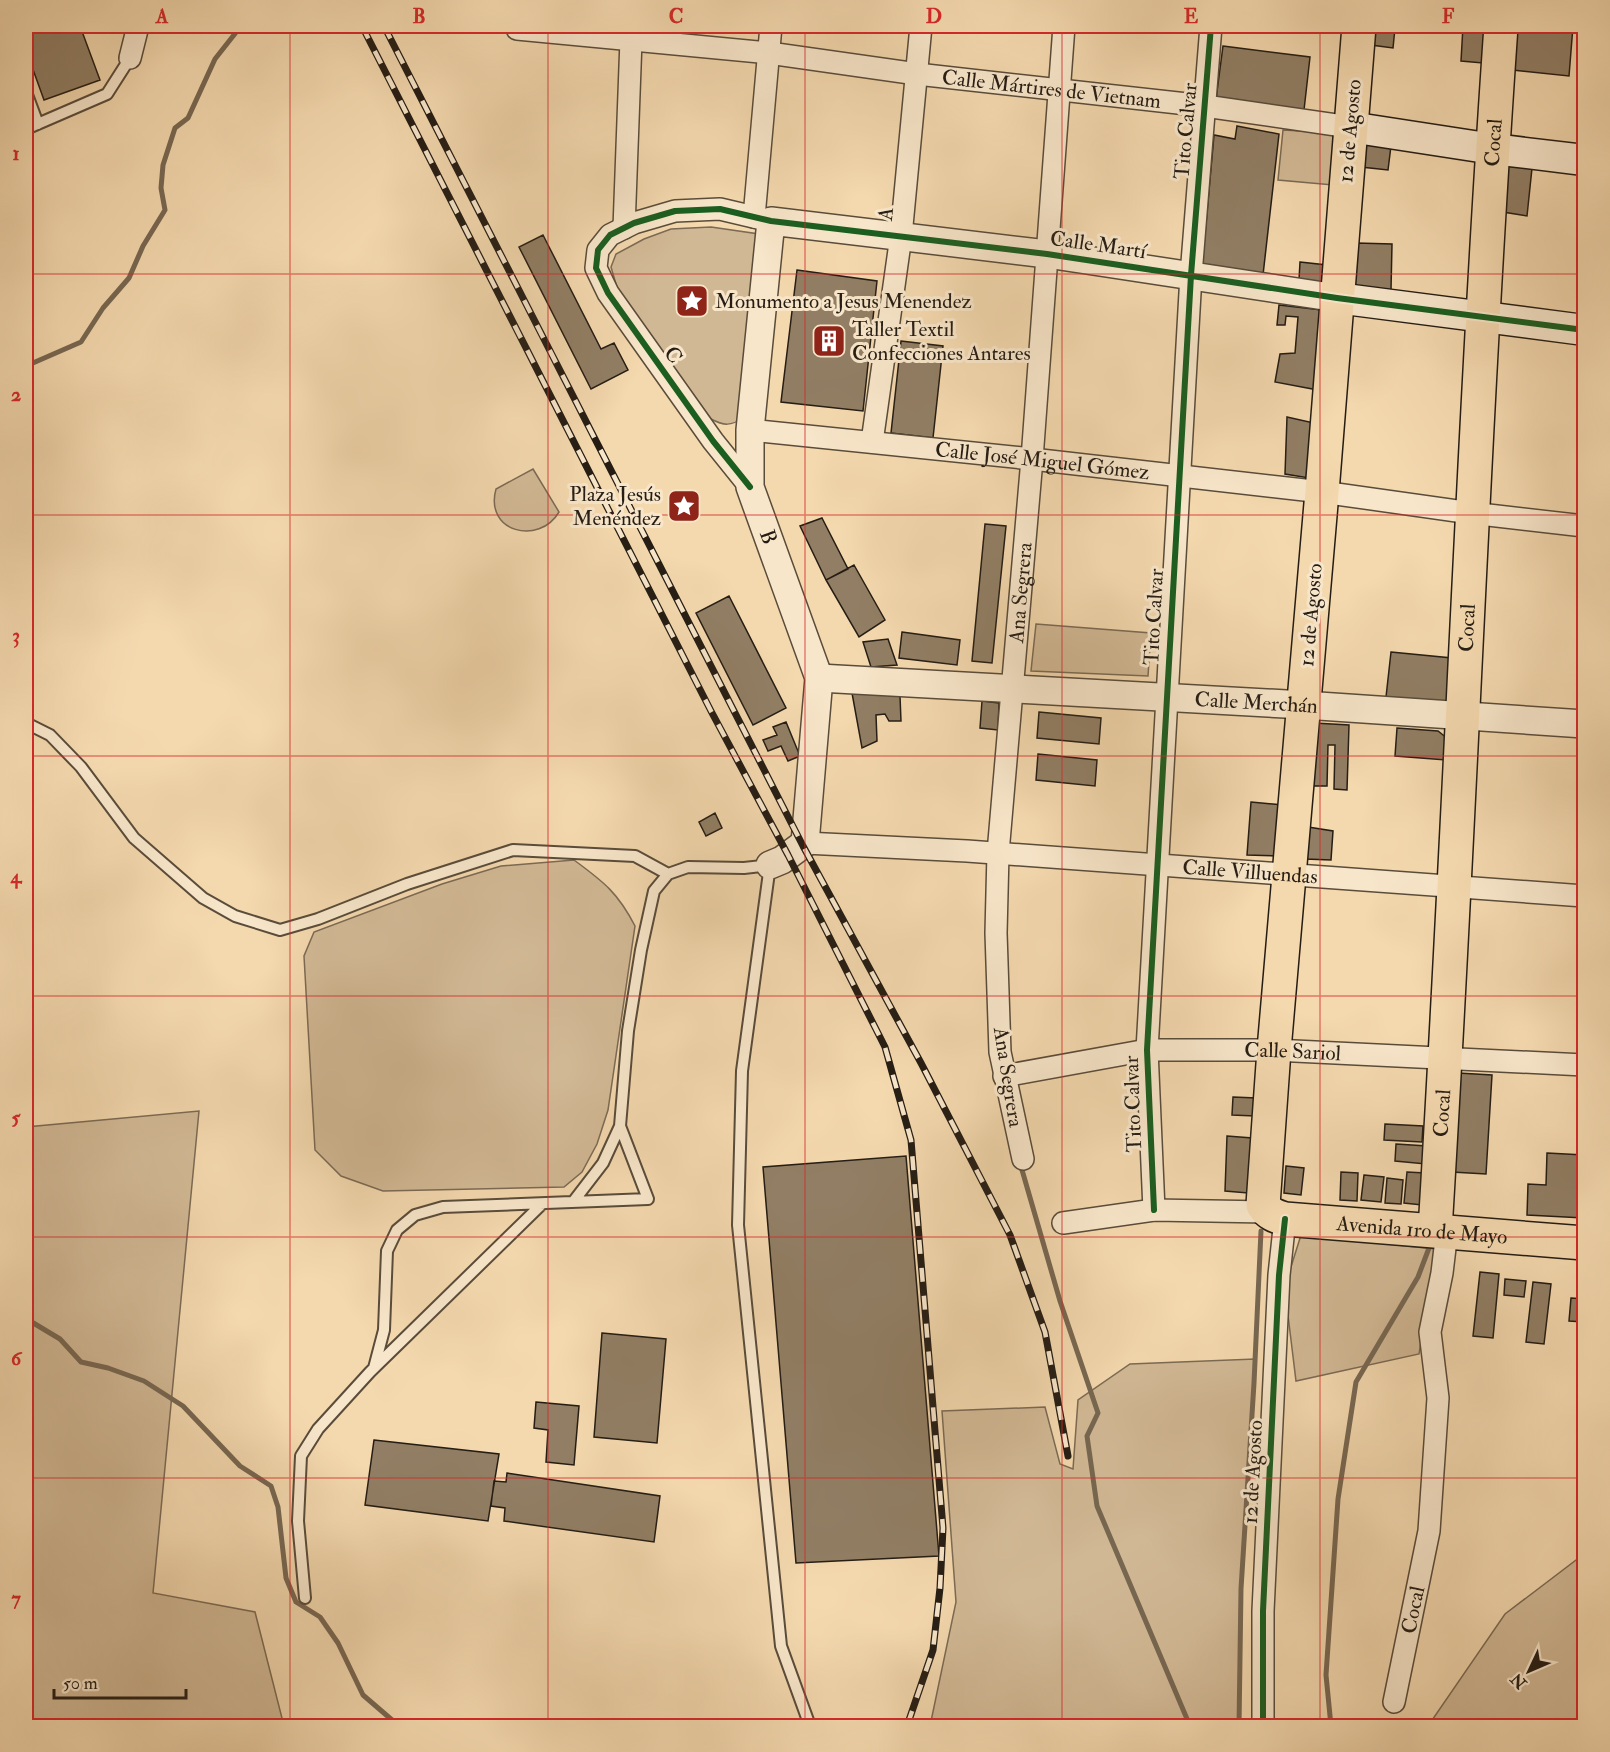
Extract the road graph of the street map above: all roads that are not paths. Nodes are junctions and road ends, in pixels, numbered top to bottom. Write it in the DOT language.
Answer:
graph roads {
  1 [pos="138,26"];
  2 [pos="771,26"];
  3 [pos="921,26"];
  4 [pos="1064,26"];
  5 [pos="1211,26"];
  6 [pos="1359,26"];
  7 [pos="1501,26"];
  8 [pos="517,29"];
  9 [pos="631,40"];
  10 [pos="769,53"];
  11 [pos="130,58"];
  12 [pos="917,74"];
  13 [pos="1060,90"];
  14 [pos="26,92"];
  15 [pos="1205,106"];
  16 [pos="38,124"];
  17 [pos="1350,127"];
  18 [pos="26,129"];
  19 [pos="1493,149"];
  20 [pos="1584,160"];
  21 [pos="763,219"];
  22 [pos="617,231"];
  23 [pos="900,236"];
  24 [pos="1047,254"];
  25 [pos="1191,275"];
  26 [pos="1337,298"];
  27 [pos="1484,316"];
  28 [pos="1584,330"];
  29 [pos="750,430"];
  30 [pos="872,442"];
  31 [pos="1032,459"];
  32 [pos="1179,476"];
  33 [pos="750,487"];
  34 [pos="1322,492"];
  35 [pos="1471,513"];
  36 [pos="1584,526"];
  37 [pos="819,678"];
  38 [pos="1013,688"];
  39 [pos="1166,697"];
  40 [pos="1304,705"];
  41 [pos="1463,715"];
  42 [pos="26,723"];
  43 [pos="1584,724"];
  44 [pos="804,845"];
  45 [pos="998,853"];
  46 [pos="1156,864"];
  47 [pos="770,865"];
  48 [pos="668,874"];
  49 [pos="1289,875"];
  50 [pos="1453,887"];
  51 [pos="1584,896"];
  52 [pos="1147,1050"];
  53 [pos="1274,1050"];
  54 [pos="1446,1059"];
  55 [pos="1584,1065"];
  56 [pos="1004,1076"];
  57 [pos="620,1126"];
  58 [pos="1023,1159"];
  59 [pos="573,1202"];
  60 [pos="542,1204"];
  61 [pos="1154,1210"];
  62 [pos="1272,1212"];
  63 [pos="1063,1223"];
  64 [pos="1441,1231"];
  65 [pos="1584,1244"];
  66 [pos="374,1368"];
  67 [pos="305,1598"];
  68 [pos="1394,1702"];
  69 [pos="810,1726"];
  70 [pos="1263,1726"];
  1 -- 11 [label="street"];
  2 -- 10 [label="street, B"];
  3 -- 12 [label="street, A"];
  4 -- 13 [label="street, Ana Segrera"];
  5 -- 15 [label="street, Tito Calvar"];
  6 -- 17 [label="main road, 12 de Agosto"];
  7 -- 19 [label="main road, Cocal"];
  8 -- 9 [label="street, Calle Mártires de Vietnam"];
  9 -- 10 [label="street, Calle Mártires de Vietnam"];
  9 -- 22 [label="street, C"];
  10 -- 12 [label="street, Calle Mártires de Vietnam"];
  10 -- 21 [label="street, B"];
  11 -- 16 [label="lane"];
  12 -- 13 [label="street, Calle Mártires de Vietnam"];
  12 -- 23 [label="street, A"];
  13 -- 15 [label="street, Calle Mártires de Vietnam"];
  13 -- 24 [label="street, Ana Segrera"];
  14 -- 16 [label="lane"];
  15 -- 17 [label="street, Calle Mártires de Vietnam"];
  15 -- 25 [label="street, Tito Calvar"];
  16 -- 18 [label="lane"];
  17 -- 19 [label="main road, Calle Mártires de Vietnam"];
  17 -- 26 [label="main road, 12 de Agosto"];
  19 -- 20 [label="main road, Calle Mártires de Vietnam"];
  19 -- 27 [label="main road, Cocal"];
  21 -- 22 [label="street, Calle Martí"];
  21 -- 23 [label="street, Calle Martí"];
  21 -- 29 [label="street, B"];
  22 -- 33 [label="street, C"];
  23 -- 24 [label="street, Calle Martí"];
  23 -- 30 [label="street, A"];
  24 -- 25 [label="street, Calle Martí"];
  24 -- 31 [label="street, Ana Segrera"];
  25 -- 26 [label="street, Calle Martí"];
  25 -- 32 [label="street, Tito Calvar"];
  26 -- 27 [label="main road, Calle Martí"];
  26 -- 34 [label="main road, 12 de Agosto"];
  27 -- 28 [label="main road, Calle Martí"];
  27 -- 35 [label="main road, Cocal"];
  29 -- 30 [label="street, Calle José Miguel Gómez"];
  29 -- 33 [label="street, B"];
  30 -- 31 [label="street, Calle José Miguel Gómez"];
  31 -- 32 [label="street, Calle José Miguel Gómez"];
  31 -- 38 [label="street, Ana Segrera"];
  32 -- 34 [label="street, Calle José Miguel Gómez"];
  32 -- 39 [label="street, Tito Calvar"];
  33 -- 37 [label="street, B"];
  34 -- 35 [label="street, Calle José Miguel Gómez"];
  34 -- 40 [label="main road, 12 de Agosto"];
  35 -- 36 [label="street, Calle José Miguel Gómez"];
  35 -- 41 [label="main road, Cocal"];
  37 -- 38 [label="street, Calle Merchán"];
  37 -- 44 [label="street, B"];
  38 -- 39 [label="street, Calle Merchán"];
  38 -- 45 [label="street, Ana Segrera"];
  39 -- 40 [label="street, Calle Merchán"];
  39 -- 46 [label="street, Tito Calvar"];
  40 -- 41 [label="street, Calle Merchán"];
  40 -- 49 [label="main road, 12 de Agosto"];
  41 -- 43 [label="street, Calle Merchán"];
  41 -- 50 [label="main road, Cocal"];
  42 -- 48 [label="lane"];
  44 -- 45 [label="street, Calle Villuendas"];
  44 -- 47 [label="street"];
  45 -- 46 [label="street, Calle Villuendas"];
  45 -- 56 [label="street, Ana Segrera"];
  46 -- 49 [label="street, Calle Villuendas"];
  46 -- 52 [label="street, Tito Calvar"];
  47 -- 48 [label="lane"];
  47 -- 69 [label="lane"];
  48 -- 57 [label="lane"];
  49 -- 50 [label="street, Calle Villuendas"];
  49 -- 53 [label="main road, 12 de Agosto"];
  50 -- 51 [label="street, Calle Villuendas"];
  50 -- 54 [label="main road, Cocal"];
  52 -- 53 [label="street, Calle Sariol"];
  52 -- 56 [label="street, Calle Sariol"];
  52 -- 61 [label="street, Tito Calvar"];
  53 -- 54 [label="street, Calle Sariol"];
  53 -- 62 [label="main road, 12 de Agosto"];
  54 -- 55 [label="street, Calle Sariol"];
  54 -- 64 [label="main road, Cocal"];
  56 -- 58 [label="street, Ana Segrera"];
  57 -- 59 [label="lane"];
  57 -- 59 [label="lane"];
  59 -- 60 [label="lane"];
  60 -- 66 [label="lane"];
  60 -- 66 [label="lane"];
  61 -- 62 [label="street"];
  61 -- 63 [label="street"];
  62 -- 64 [label="main road, Avenida 1ro de Mayo"];
  62 -- 70 [label="street, 12 de Agosto"];
  64 -- 65 [label="main road, Avenida 1ro de Mayo"];
  64 -- 68 [label="street, Cocal"];
  66 -- 67 [label="lane"];
}
